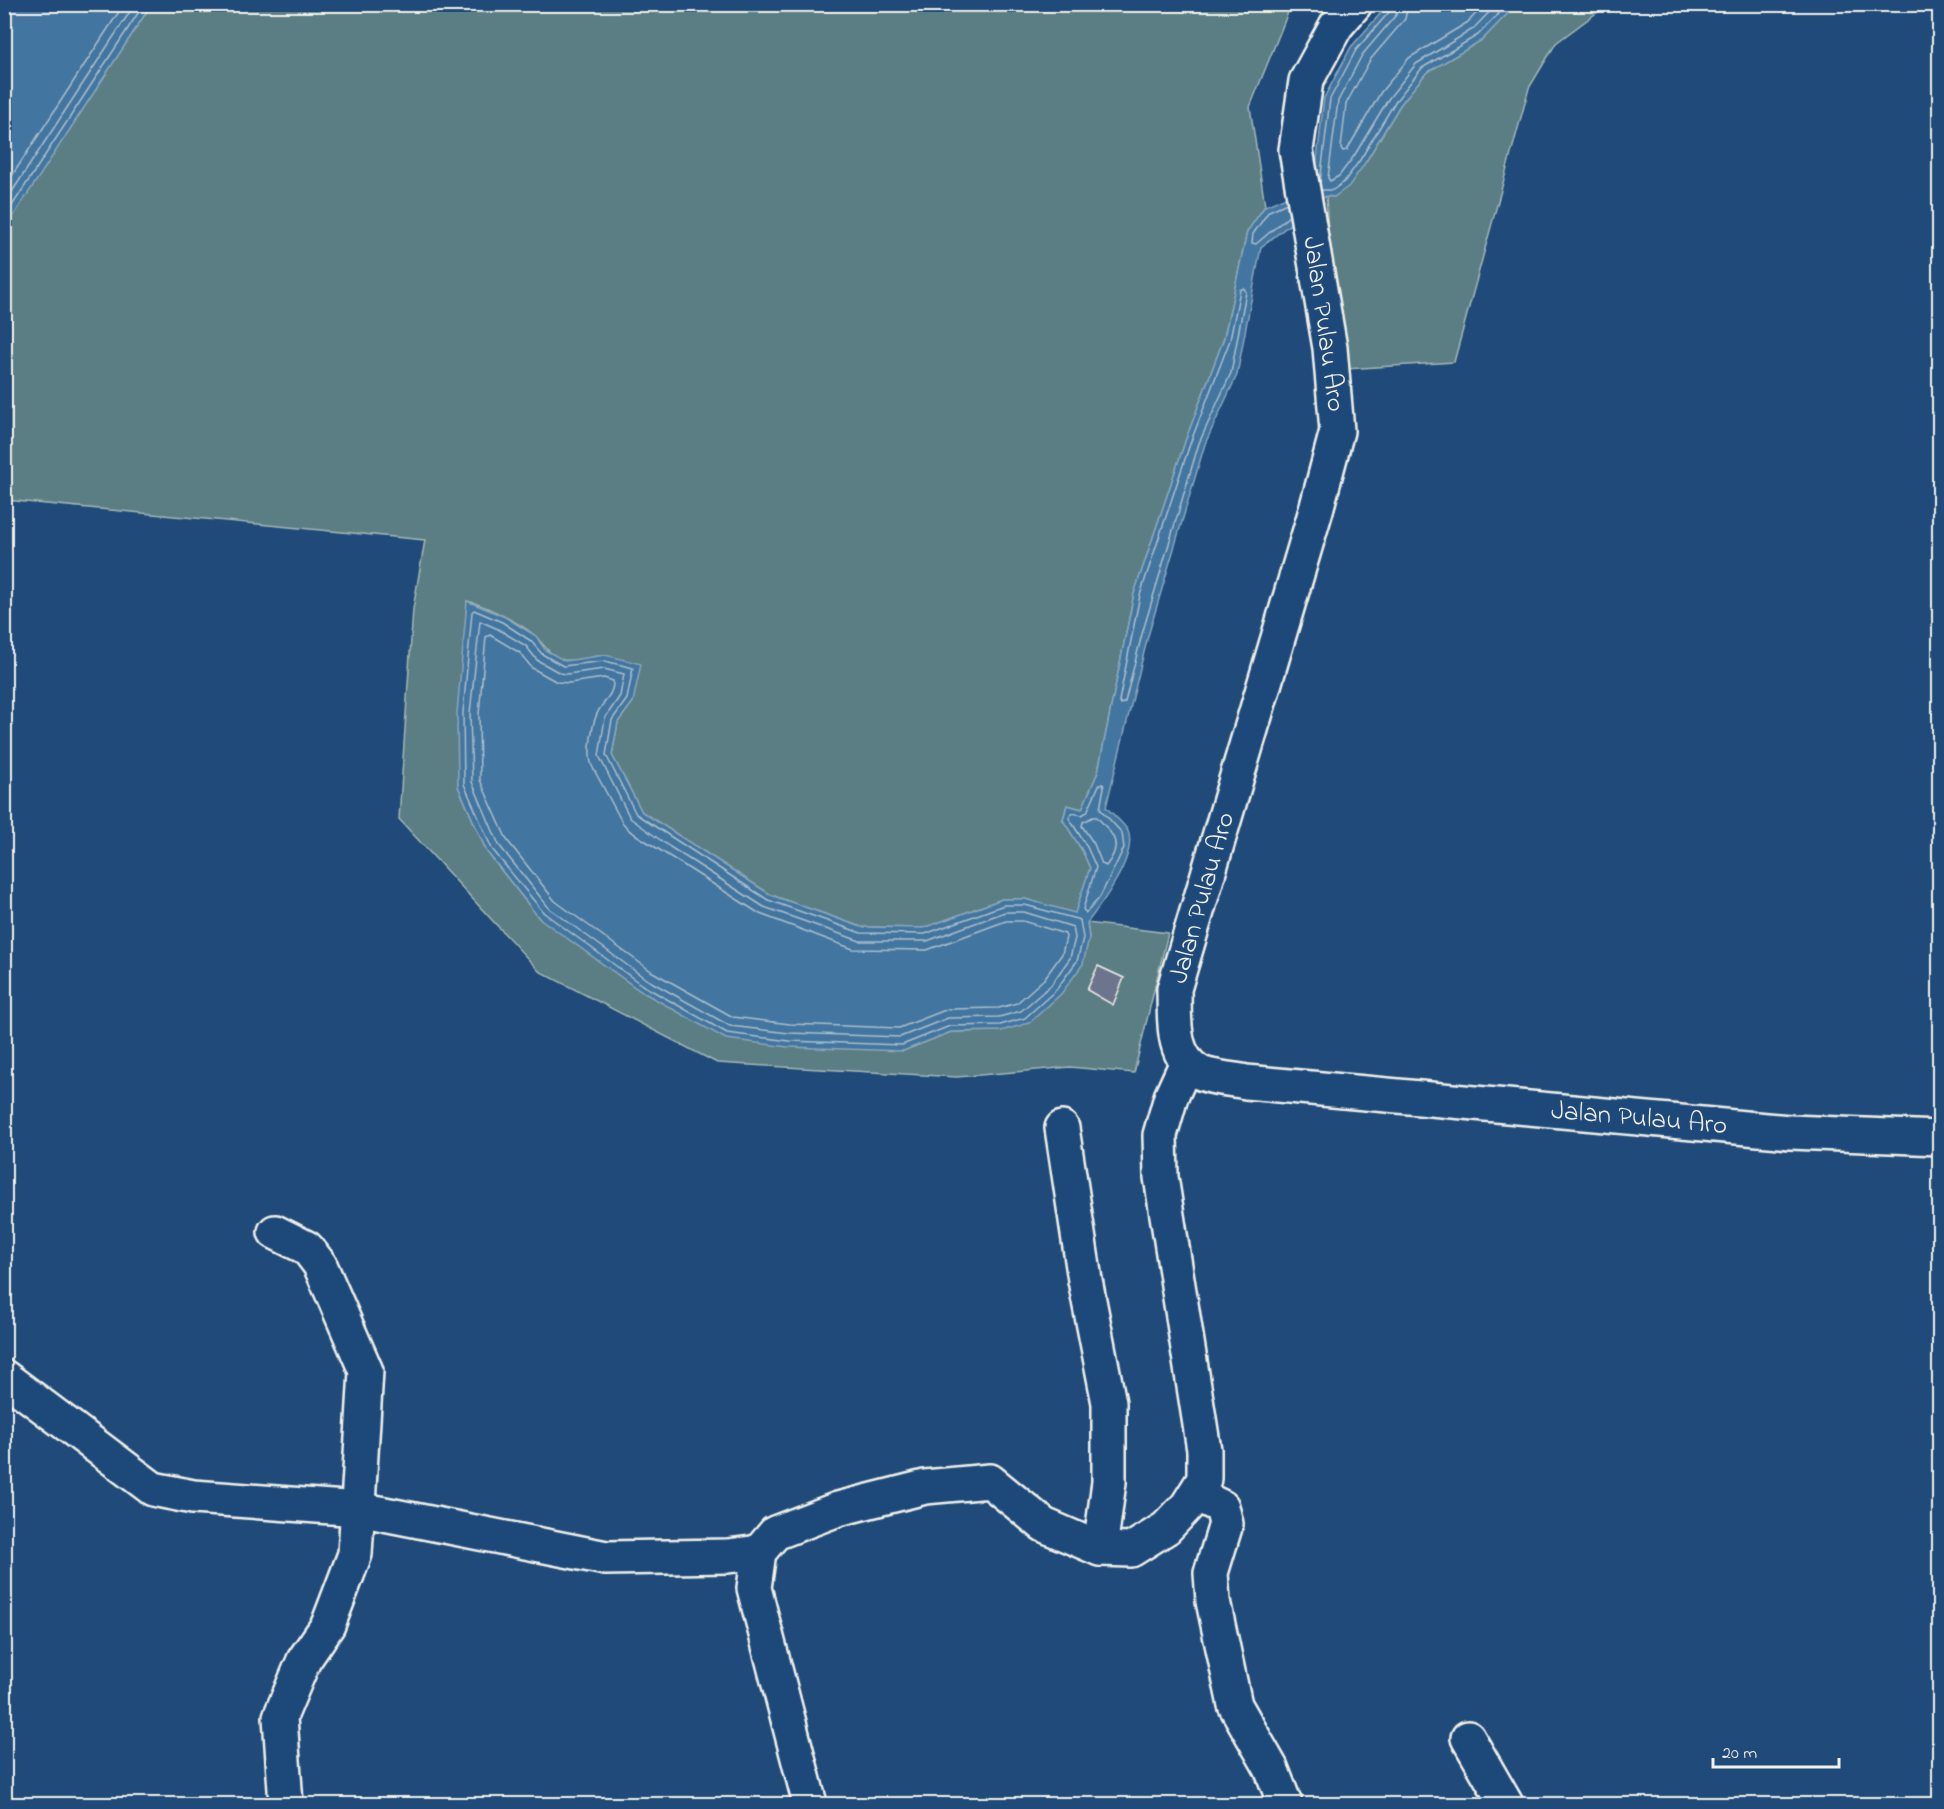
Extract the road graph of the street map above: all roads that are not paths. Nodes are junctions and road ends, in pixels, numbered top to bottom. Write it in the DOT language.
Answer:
graph roads {
  1 [pos="1355,4"];
  2 [pos="1187,1062"];
  3 [pos="1062,1128"];
  4 [pos="1940,1138"];
  5 [pos="275,1232"];
  6 [pos="4,1377"];
  7 [pos="1195,1494"];
  8 [pos="359,1509"];
  9 [pos="1100,1549"];
  10 [pos="759,1552"];
  11 [pos="1468,1738"];
  12 [pos="286,1804"];
  13 [pos="810,1804"];
  14 [pos="1285,1804"];
  15 [pos="1506,1804"];
  1 -- 2 [label="street, Jalan Pulau Aro"];
  2 -- 4 [label="street, Jalan Pulau Aro"];
  2 -- 7 [label="street"];
  3 -- 9 [label="street"];
  5 -- 8 [label="street"];
  6 -- 8 [label="street"];
  7 -- 9 [label="street"];
  7 -- 14 [label="street"];
  8 -- 10 [label="street"];
  8 -- 12 [label="street"];
  9 -- 10 [label="street"];
  10 -- 13 [label="street"];
  11 -- 15 [label="street"];
}
